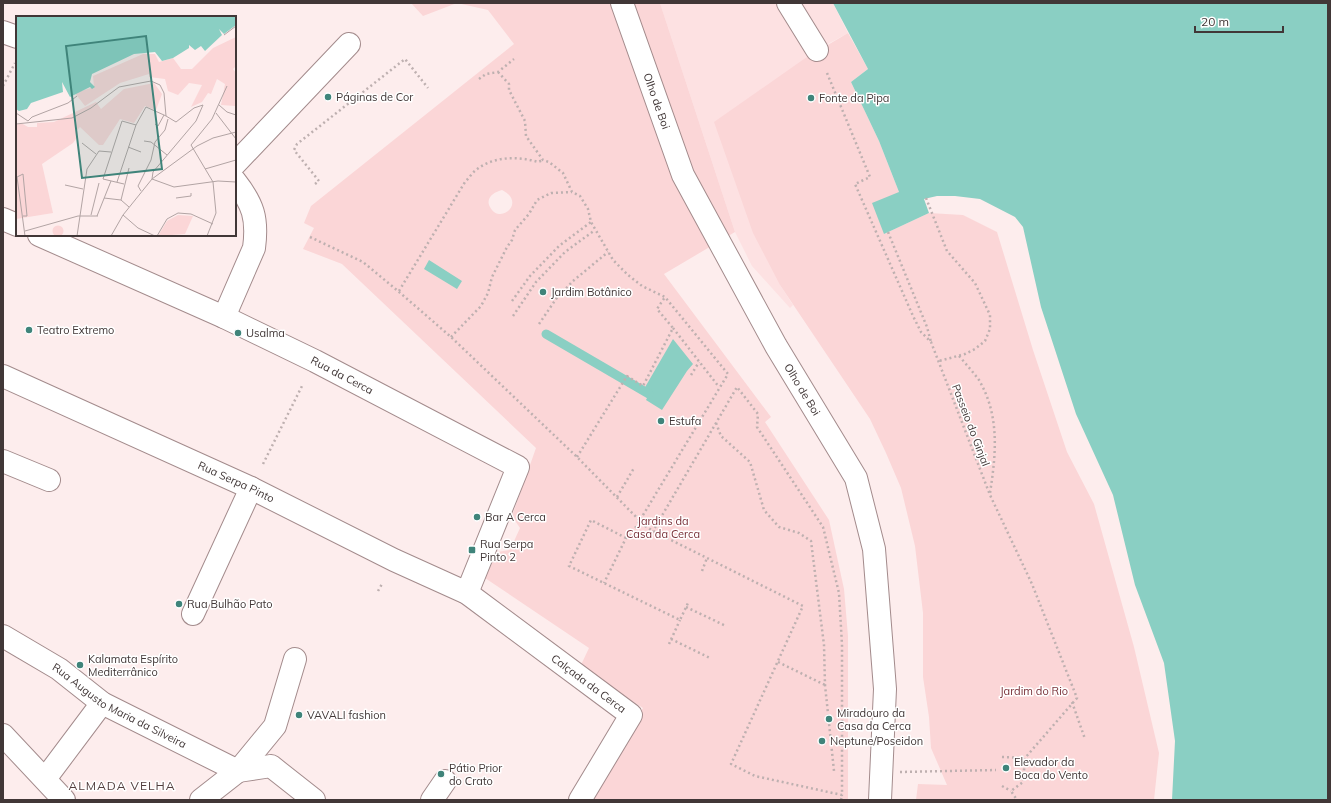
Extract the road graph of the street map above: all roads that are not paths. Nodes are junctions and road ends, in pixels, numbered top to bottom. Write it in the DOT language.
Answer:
graph roads {
  1 [pos="622,3"];
  2 [pos="788,3"];
  3 [pos="3,32"];
  4 [pos="16,37"];
  5 [pos="349,44"];
  6 [pos="817,50"];
  7 [pos="236,163"];
  8 [pos="236,182"];
  9 [pos="3,219"];
  10 [pos="16,225"];
  11 [pos="41,236"];
  12 [pos="224,317"];
  13 [pos="3,376"];
  14 [pos="3,461"];
  15 [pos="49,480"];
  16 [pos="251,488"];
  17 [pos="467,593"];
  18 [pos="193,614"];
  19 [pos="3,636"];
  20 [pos="295,659"];
  21 [pos="102,703"];
  22 [pos="3,734"];
  23 [pos="238,771"];
  24 [pos="45,779"];
  25 [pos="445,781"];
  26 [pos="64,800"];
  27 [pos="201,800"];
  28 [pos="314,800"];
  29 [pos="432,800"];
  30 [pos="580,800"];
  31 [pos="880,800"];
  1 -- 31 [label="street, Olho de Boi"];
  2 -- 6 [label="street"];
  3 -- 4 [label="street"];
  5 -- 7 [label="street"];
  8 -- 12 [label="street"];
  9 -- 10 [label="street"];
  11 -- 12 [label="street, Rua da Cerca"];
  12 -- 17 [label="street, Rua da Cerca"];
  13 -- 16 [label="street, Rua Serpa Pinto"];
  14 -- 15 [label="street"];
  16 -- 17 [label="street, Rua Serpa Pinto"];
  16 -- 18 [label="street"];
  17 -- 30 [label="street, Calçada da Cerca"];
  19 -- 21 [label="street, Rua Augusto Maria da Silveira"];
  20 -- 23 [label="street"];
  21 -- 23 [label="street, Rua Augusto Maria da Silveira"];
  21 -- 24 [label="street"];
  22 -- 24 [label="street"];
  23 -- 27 [label="street"];
  23 -- 28 [label="street"];
  24 -- 26 [label="street"];
  25 -- 29 [label="street"];
}
